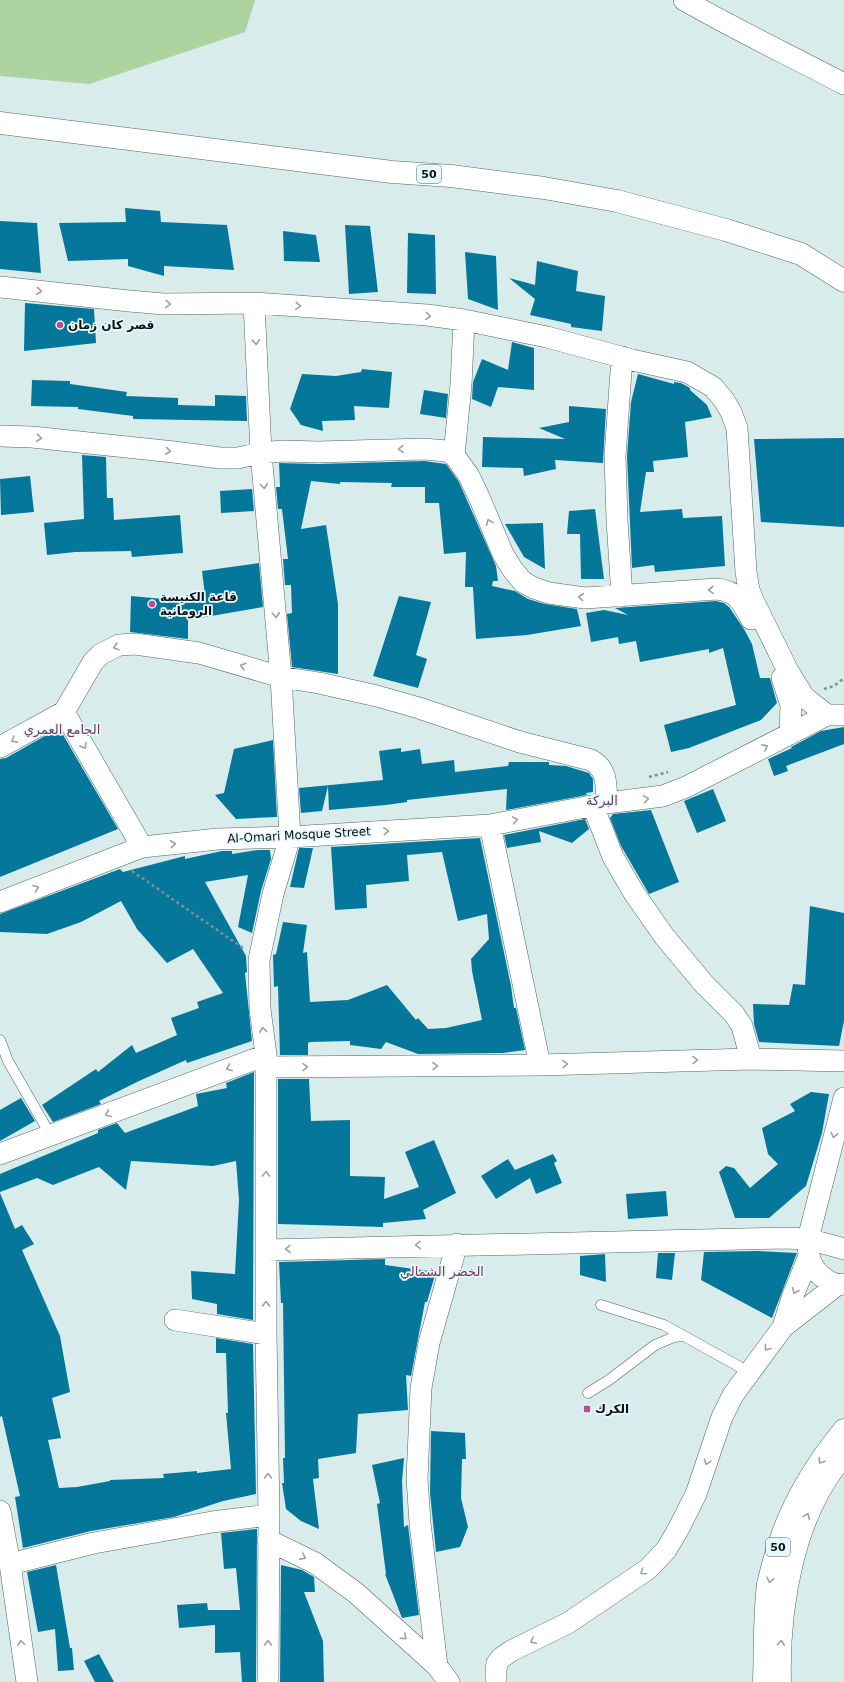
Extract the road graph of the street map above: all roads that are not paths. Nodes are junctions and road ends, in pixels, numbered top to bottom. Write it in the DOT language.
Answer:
graph roads {
  1 [pos="684,0"];
  2 [pos="844,84"];
  3 [pos="0,123"];
  4 [pos="844,281"];
  5 [pos="0,287"];
  6 [pos="254,303"];
  7 [pos="464,320"];
  8 [pos="622,357"];
  9 [pos="0,436"];
  10 [pos="261,453"];
  11 [pos="454,455"];
  12 [pos="741,591"];
  13 [pos="622,596"];
  14 [pos="281,677"];
  15 [pos="64,712"];
  16 [pos="835,715"];
  17 [pos="790,734"];
  18 [pos="0,747"];
  19 [pos="600,805"];
  20 [pos="490,825"];
  21 [pos="290,837"];
  22 [pos="142,847"];
  23 [pos="0,902"];
  24 [pos="0,1040"];
  25 [pos="751,1059"];
  26 [pos="266,1061"];
  27 [pos="844,1061"];
  28 [pos="540,1064"];
  29 [pos="844,1098"];
  30 [pos="50,1136"];
  31 [pos="0,1154"];
  32 [pos="457,1244"];
  33 [pos="809,1247"];
  34 [pos="844,1249"];
  35 [pos="266,1250"];
  36 [pos="841,1284"];
  37 [pos="601,1305"];
  38 [pos="175,1320"];
  39 [pos="783,1327"];
  40 [pos="266,1334"];
  41 [pos="684,1336"];
  42 [pos="749,1372"];
  43 [pos="588,1393"];
  44 [pos="844,1430"];
  45 [pos="844,1455"];
  46 [pos="0,1511"];
  47 [pos="269,1515"];
  48 [pos="268,1540"];
  49 [pos="5,1553"];
  50 [pos="437,1666"];
  51 [pos="27,1682"];
  52 [pos="268,1682"];
  53 [pos="449,1682"];
  54 [pos="496,1682"];
  55 [pos="764,1682"];
  56 [pos="780,1682"];
  1 -- 2 [label="street"];
  3 -- 4 [label="main road, 50"];
  5 -- 6 [label="street, one-way"];
  6 -- 7 [label="street, one-way"];
  6 -- 10 [label="street, one-way"];
  7 -- 8 [label="street"];
  7 -- 11 [label="street"];
  8 -- 12 [label="street"];
  8 -- 13 [label="street"];
  9 -- 10 [label="street, one-way"];
  11 -- 10 [label="street, one-way"];
  10 -- 14 [label="street, one-way"];
  13 -- 11 [label="street, one-way"];
  12 -- 13 [label="street, one-way"];
  12 -- 16 [label="street"];
  12 -- 17 [label="street"];
  14 -- 15 [label="street, one-way"];
  14 -- 19 [label="street"];
  14 -- 21 [label="street"];
  15 -- 18 [label="street, one-way"];
  15 -- 22 [label="street, one-way"];
  16 -- 17 [label="street, AI-Omari Mosque Street"];
  19 -- 17 [label="street, AI-Omari Mosque Street, one-way"];
  20 -- 19 [label="street, AI-Omari Mosque Street, one-way"];
  19 -- 25 [label="street"];
  21 -- 20 [label="street, AI-Omari Mosque Street, one-way"];
  20 -- 28 [label="street"];
  22 -- 21 [label="street, AI-Omari Mosque Street, one-way"];
  26 -- 21 [label="street, one-way"];
  23 -- 22 [label="street, AI-Omari Mosque Street, one-way"];
  24 -- 30 [label="lane"];
  25 -- 27 [label="street"];
  28 -- 25 [label="street, one-way"];
  26 -- 28 [label="street, one-way"];
  26 -- 30 [label="street, one-way"];
  35 -- 26 [label="street, one-way"];
  29 -- 33 [label="street, one-way"];
  30 -- 31 [label="street"];
  32 -- 33 [label="street"];
  32 -- 35 [label="street, one-way"];
  32 -- 50 [label="street"];
  33 -- 34 [label="street"];
  33 -- 36 [label="street"];
  33 -- 39 [label="street, one-way"];
  40 -- 35 [label="street, one-way"];
  36 -- 39 [label="street"];
  37 -- 41 [label="lane"];
  38 -- 40 [label="street"];
  39 -- 42 [label="street, one-way"];
  47 -- 40 [label="street, one-way"];
  41 -- 42 [label="lane"];
  41 -- 43 [label="lane"];
  42 -- 54 [label="street, one-way"];
  44 -- 55 [label="main road, 50, one-way"];
  56 -- 45 [label="main road, 50, one-way"];
  46 -- 49 [label="street"];
  47 -- 48 [label="street"];
  47 -- 49 [label="street"];
  48 -- 50 [label="street, one-way"];
  52 -- 48 [label="street, one-way"];
  51 -- 49 [label="street, one-way"];
  50 -- 53 [label="street"];
}
